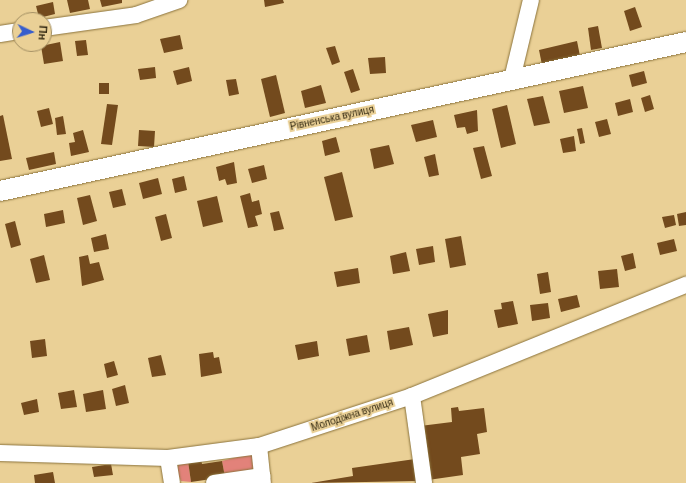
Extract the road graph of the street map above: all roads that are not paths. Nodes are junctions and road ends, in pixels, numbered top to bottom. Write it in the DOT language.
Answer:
graph roads {
  1 [pos="179,0"];
  2 [pos="531,0"];
  3 [pos="52,27"];
  4 [pos="12,32"];
  5 [pos="0,34"];
  6 [pos="686,44"];
  7 [pos="512,79"];
  8 [pos="0,191"];
  9 [pos="686,285"];
  10 [pos="412,396"];
  11 [pos="259,446"];
  12 [pos="0,454"];
  13 [pos="168,458"];
  14 [pos="263,480"];
  15 [pos="172,483"];
  16 [pos="214,483"];
  17 [pos="424,483"];
  1 -- 3 [label="street"];
  2 -- 7 [label="street"];
  4 -- 5 [label="street"];
  6 -- 7 [label="main road, Рівненська вулиця"];
  7 -- 8 [label="main road, Рівненська вулиця"];
  9 -- 10 [label="street, Молодіжна вулиця"];
  10 -- 11 [label="street, Молодіжна вулиця"];
  10 -- 17 [label="street"];
  11 -- 13 [label="street, Молодіжна вулиця"];
  11 -- 14 [label="street"];
  12 -- 13 [label="street, Молодіжна вулиця"];
  13 -- 15 [label="street"];
  14 -- 16 [label="street"];
}
